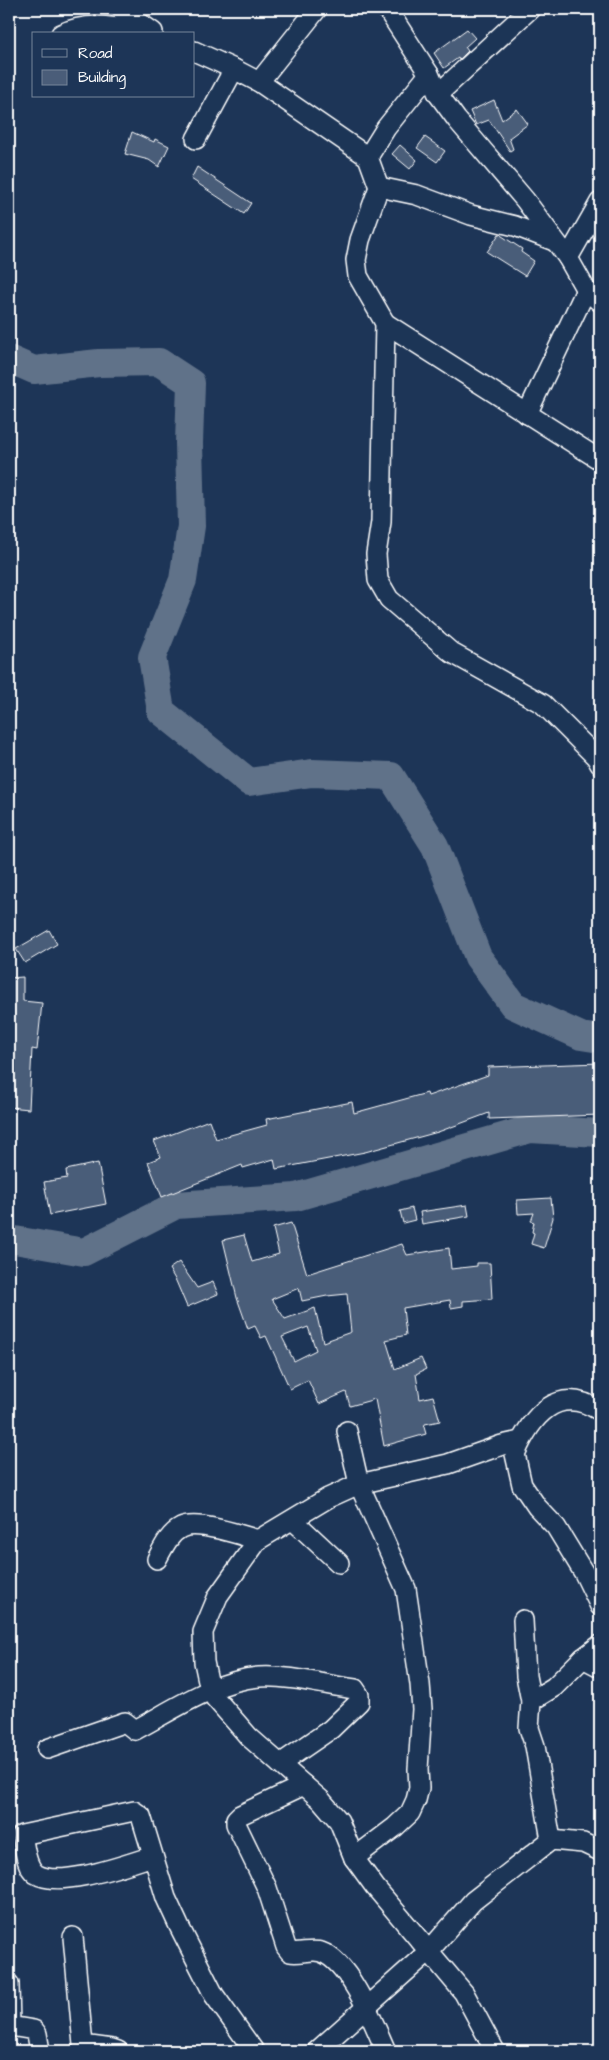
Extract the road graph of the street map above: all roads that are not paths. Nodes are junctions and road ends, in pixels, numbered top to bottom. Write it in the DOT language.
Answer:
graph roads {
  1 [pos="120,9"];
  2 [pos="317,9"];
  3 [pos="387,9"];
  4 [pos="530,9"];
  5 [pos="66,32"];
  6 [pos="139,32"];
  7 [pos="153,32"];
  8 [pos="195,51"];
  9 [pos="234,68"];
  10 [pos="430,74"];
  11 [pos="259,82"];
  12 [pos="438,94"];
  13 [pos="196,139"];
  14 [pos="368,157"];
  15 [pos="378,187"];
  16 [pos="600,202"];
  17 [pos="554,241"];
  18 [pos="568,258"];
  19 [pos="586,290"];
  20 [pos="600,302"];
  21 [pos="385,323"];
  22 [pos="527,414"];
  23 [pos="600,460"];
  24 [pos="600,764"];
  25 [pos="600,1411"];
  26 [pos="347,1431"];
  27 [pos="520,1441"];
  28 [pos="359,1484"];
  29 [pos="293,1520"];
  30 [pos="258,1540"];
  31 [pos="157,1559"];
  32 [pos="339,1563"];
  33 [pos="600,1606"];
  34 [pos="523,1620"];
  35 [pos="600,1645"];
  36 [pos="583,1658"];
  37 [pos="600,1667"];
  38 [pos="210,1690"];
  39 [pos="531,1701"];
  40 [pos="47,1749"];
  41 [pos="280,1764"];
  42 [pos="304,1785"];
  43 [pos="551,1840"];
  44 [pos="600,1851"];
  45 [pos="154,1856"];
  46 [pos="354,1858"];
  47 [pos="73,1937"];
  48 [pos="428,1952"];
  49 [pos="9,1984"];
  50 [pos="367,2008"];
  51 [pos="40,2051"];
  52 [pos="118,2051"];
  53 [pos="254,2051"];
  54 [pos="317,2051"];
  55 [pos="386,2051"];
  56 [pos="496,2051"];
  1 -- 7 [label="street"];
  2 -- 11 [label="street"];
  3 -- 10 [label="street"];
  4 -- 12 [label="street"];
  5 -- 6 [label="street"];
  8 -- 9 [label="street"];
  9 -- 11 [label="street"];
  9 -- 13 [label="street"];
  10 -- 12 [label="street"];
  10 -- 14 [label="street"];
  11 -- 14 [label="street"];
  12 -- 17 [label="street"];
  14 -- 15 [label="street"];
  15 -- 17 [label="street"];
  15 -- 21 [label="street"];
  16 -- 18 [label="street"];
  17 -- 18 [label="street"];
  18 -- 19 [label="street"];
  19 -- 20 [label="street"];
  19 -- 22 [label="street"];
  21 -- 22 [label="street"];
  21 -- 24 [label="street"];
  22 -- 23 [label="street"];
  25 -- 27 [label="street"];
  26 -- 28 [label="street"];
  27 -- 28 [label="street"];
  27 -- 33 [label="street"];
  28 -- 29 [label="street"];
  28 -- 46 [label="street"];
  29 -- 30 [label="street"];
  29 -- 32 [label="street"];
  30 -- 31 [label="street"];
  30 -- 38 [label="street"];
  34 -- 39 [label="street"];
  35 -- 36 [label="street"];
  36 -- 37 [label="street"];
  36 -- 39 [label="street"];
  38 -- 40 [label="street"];
  38 -- 41 [label="street"];
  38 -- 41 [label="street"];
  39 -- 43 [label="street"];
  41 -- 42 [label="street"];
  42 -- 46 [label="street"];
  42 -- 50 [label="street"];
  43 -- 44 [label="street"];
  43 -- 48 [label="street"];
  45 -- 45 [label="street"];
  45 -- 53 [label="street"];
  46 -- 48 [label="street"];
  47 -- 52 [label="street"];
  48 -- 50 [label="street"];
  48 -- 56 [label="street"];
  49 -- 51 [label="street"];
  50 -- 54 [label="street"];
  50 -- 55 [label="street"];
}
